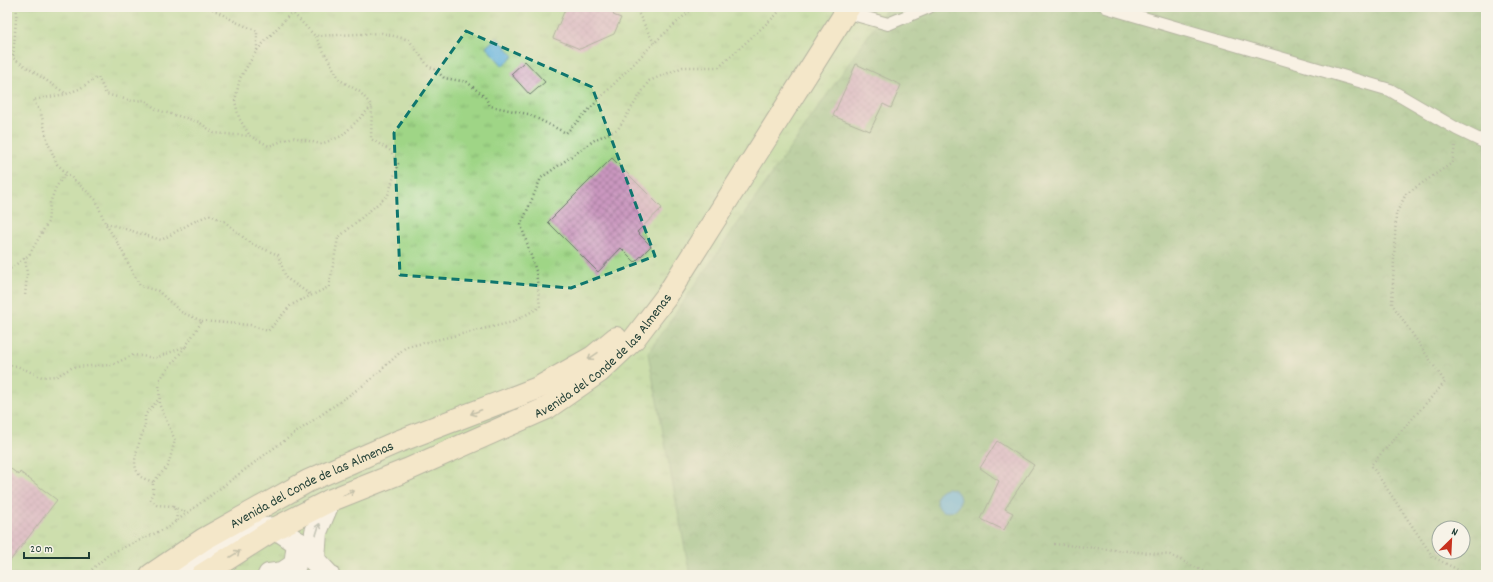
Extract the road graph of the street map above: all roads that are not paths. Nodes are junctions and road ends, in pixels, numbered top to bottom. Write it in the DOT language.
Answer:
graph roads {
  1 [pos="929,7"];
  2 [pos="1106,7"];
  3 [pos="847,9"];
  4 [pos="1486,143"];
  5 [pos="666,297"];
  6 [pos="329,501"];
  7 [pos="276,528"];
  8 [pos="298,543"];
  9 [pos="321,567"];
  10 [pos="151,575"];
  11 [pos="164,575"];
  12 [pos="202,575"];
  13 [pos="268,575"];
  1 -- 3 [label="lane"];
  2 -- 4 [label="lane"];
  3 -- 5 [label="main road"];
  6 -- 5 [label="main road, Avenida del Conde de las Almenas, one-way"];
  5 -- 10 [label="main road, Avenida del Conde de las Almenas, one-way"];
  6 -- 7 [label="main road, Avenida del Conde de las Almenas"];
  9 -- 6 [label="street, one-way"];
  7 -- 8 [label="street"];
  7 -- 11 [label="street"];
  12 -- 7 [label="main road, Avenida del Conde de las Almenas, one-way"];
  8 -- 9 [label="street"];
  8 -- 13 [label="street"];
}
